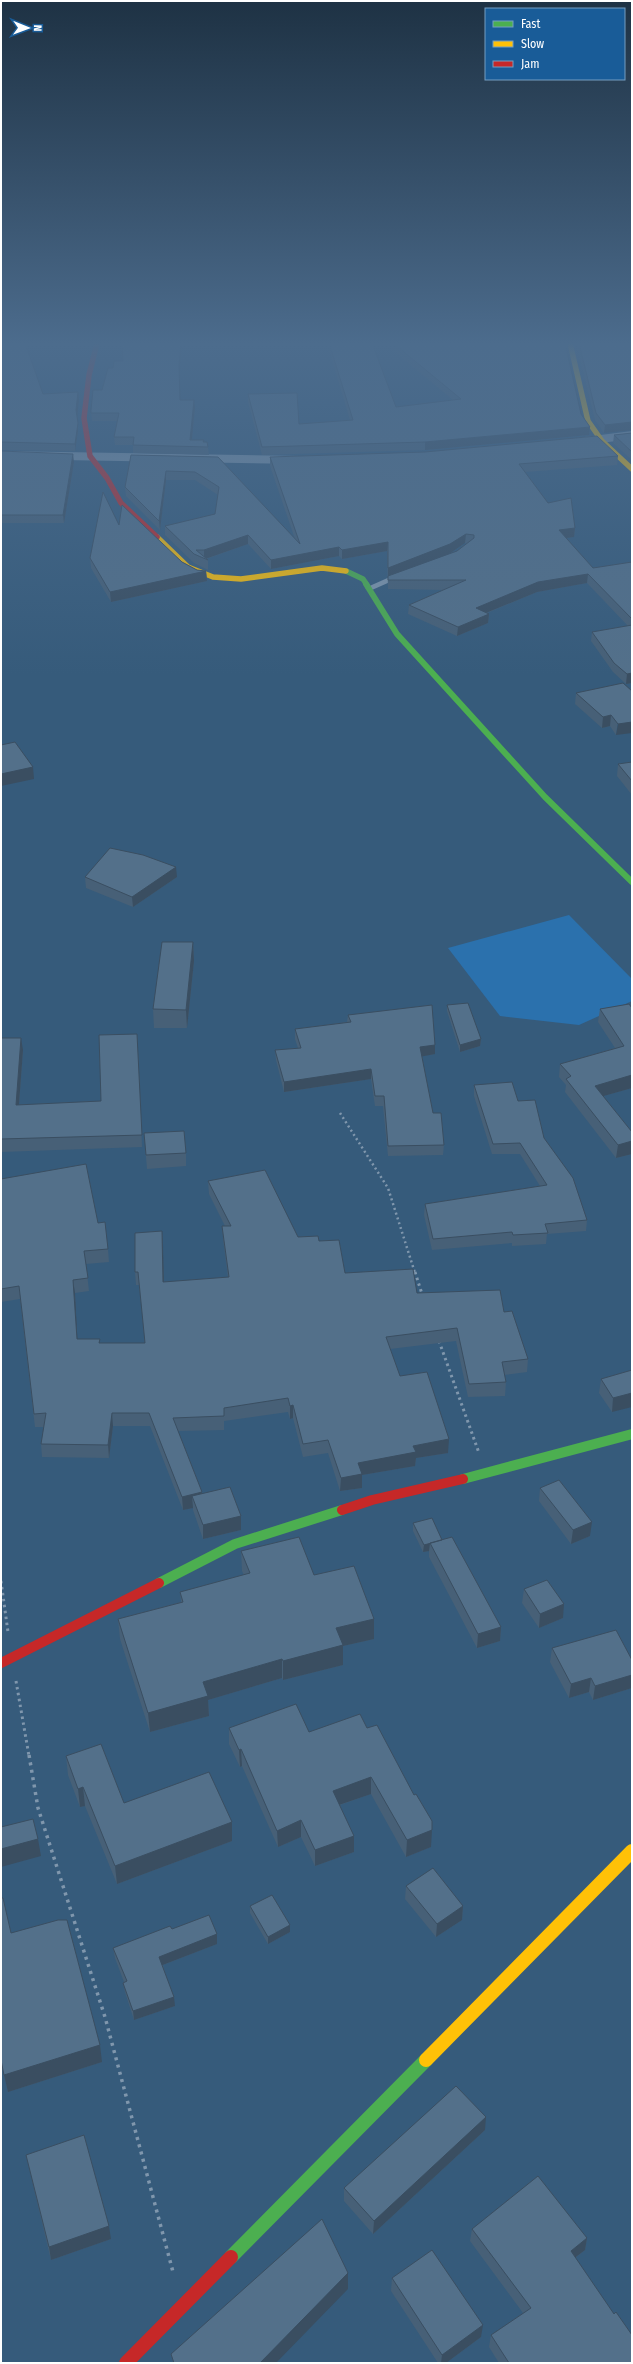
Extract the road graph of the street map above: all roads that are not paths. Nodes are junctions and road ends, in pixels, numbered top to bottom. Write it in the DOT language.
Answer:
graph roads {
  1 [pos="616,453"];
  2 [pos="1,455"];
  3 [pos="90,456"];
  4 [pos="312,460"];
  5 [pos="632,469"];
  6 [pos="416,570"];
  7 [pos="369,588"];
  8 [pos="632,882"];
  9 [pos="632,1434"];
  10 [pos="1,1663"];
  11 [pos="632,1850"];
  12 [pos="126,2363"];
  1 -- 5 [label="street"];
  2 -- 3 [label="street"];
  3 -- 4 [label="street"];
  3 -- 7 [label="street"];
  6 -- 7 [label="lane"];
  7 -- 8 [label="street"];
  9 -- 10 [label="street"];
  11 -- 12 [label="street"];
}
